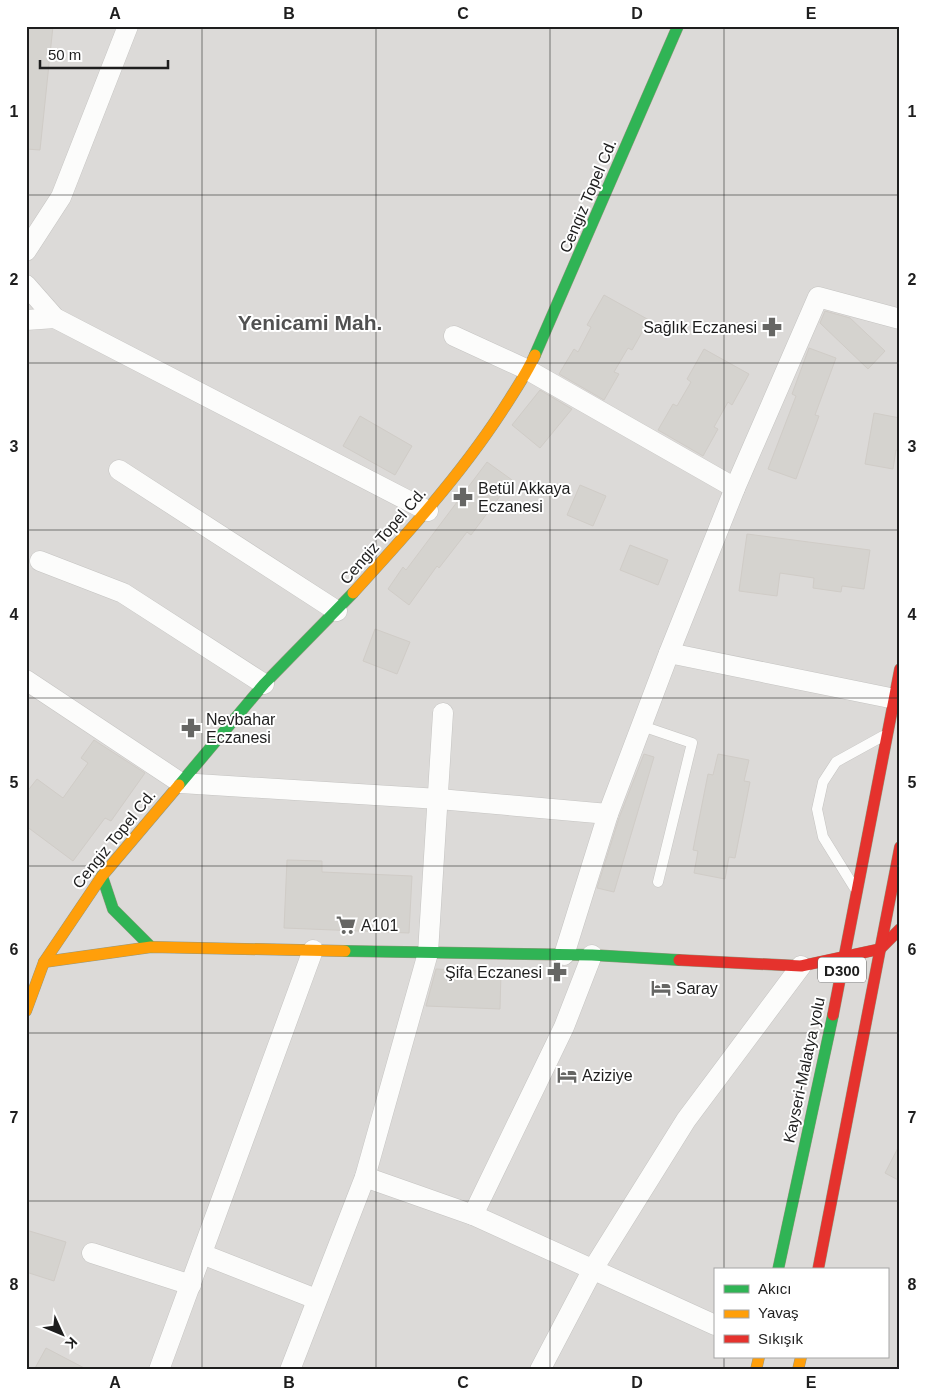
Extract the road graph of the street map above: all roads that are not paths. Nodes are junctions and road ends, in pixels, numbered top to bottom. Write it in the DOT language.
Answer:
graph roads {
  1 [pos="128,26"];
  2 [pos="678,26"];
  3 [pos="26,251"];
  4 [pos="26,285"];
  5 [pos="56,318"];
  6 [pos="900,319"];
  7 [pos="26,320"];
  8 [pos="454,336"];
  9 [pos="528,370"];
  10 [pos="119,470"];
  11 [pos="735,488"];
  12 [pos="428,511"];
  13 [pos="40,561"];
  14 [pos="337,611"];
  15 [pos="669,653"];
  16 [pos="900,670"];
  17 [pos="26,680"];
  18 [pos="264,684"];
  19 [pos="895,699"];
  20 [pos="443,713"];
  21 [pos="642,726"];
  22 [pos="889,733"];
  23 [pos="180,783"];
  24 [pos="438,800"];
  25 [pos="608,814"];
  26 [pos="900,847"];
  27 [pos="102,876"];
  28 [pos="658,882"];
  29 [pos="858,892"];
  30 [pos="900,929"];
  31 [pos="151,947"];
  32 [pos="880,949"];
  33 [pos="313,950"];
  34 [pos="428,953"];
  35 [pos="564,955"];
  36 [pos="592,955"];
  37 [pos="845,957"];
  38 [pos="44,962"];
  39 [pos="801,966"];
  40 [pos="26,1011"];
  41 [pos="365,1177"];
  42 [pos="474,1215"];
  43 [pos="92,1253"];
  44 [pos="202,1254"];
  45 [pos="778,1268"];
  46 [pos="818,1268"];
  47 [pos="593,1270"];
  48 [pos="190,1286"];
  49 [pos="316,1299"];
  50 [pos="714,1325"];
  51 [pos="159,1370"];
  52 [pos="290,1370"];
  53 [pos="540,1370"];
  1 -- 3 [label="street"];
  2 -- 9 [label="main road, Cengiz Topel Cd."];
  4 -- 5 [label="street"];
  5 -- 7 [label="street"];
  5 -- 12 [label="street"];
  6 -- 11 [label="street"];
  8 -- 9 [label="street"];
  9 -- 11 [label="street"];
  9 -- 12 [label="main road, Cengiz Topel Cd."];
  10 -- 14 [label="street"];
  11 -- 15 [label="street"];
  12 -- 14 [label="main road, Cengiz Topel Cd."];
  13 -- 18 [label="street"];
  14 -- 18 [label="main road, Cengiz Topel Cd."];
  15 -- 19 [label="street"];
  15 -- 21 [label="street"];
  16 -- 19 [label="main road, Kayseri-Malatya yolu / D300"];
  17 -- 23 [label="street"];
  18 -- 23 [label="main road, Cengiz Topel Cd."];
  19 -- 22 [label="main road, Kayseri-Malatya yolu / D300"];
  20 -- 24 [label="street"];
  21 -- 25 [label="street"];
  21 -- 28 [label="lane"];
  22 -- 29 [label="main road, Kayseri-Malatya yolu / D300"];
  22 -- 29 [label="lane"];
  23 -- 24 [label="street"];
  23 -- 27 [label="main road, Cengiz Topel Cd."];
  24 -- 25 [label="street"];
  24 -- 34 [label="street"];
  25 -- 35 [label="street"];
  26 -- 32 [label="main road, D300"];
  27 -- 31 [label="main road"];
  27 -- 38 [label="main road, Cengiz Topel Cd."];
  29 -- 37 [label="main road, Kayseri-Malatya yolu / D300"];
  30 -- 32 [label="main road"];
  31 -- 33 [label="main road"];
  31 -- 38 [label="main road"];
  32 -- 37 [label="main road"];
  32 -- 46 [label="main road, D300"];
  33 -- 34 [label="main road"];
  33 -- 44 [label="street"];
  34 -- 35 [label="main road"];
  34 -- 41 [label="street"];
  35 -- 36 [label="main road"];
  36 -- 39 [label="main road"];
  36 -- 42 [label="street"];
  37 -- 39 [label="main road"];
  37 -- 45 [label="main road, Kayseri-Malatya yolu / D300"];
  38 -- 40 [label="main road, Cengiz Topel Cd."];
  39 -- 47 [label="street"];
  41 -- 42 [label="street"];
  41 -- 49 [label="street"];
  42 -- 47 [label="street"];
  43 -- 48 [label="street"];
  44 -- 48 [label="street"];
  44 -- 49 [label="street"];
  47 -- 50 [label="street"];
  47 -- 53 [label="street"];
  48 -- 51 [label="street"];
  49 -- 52 [label="street"];
}
